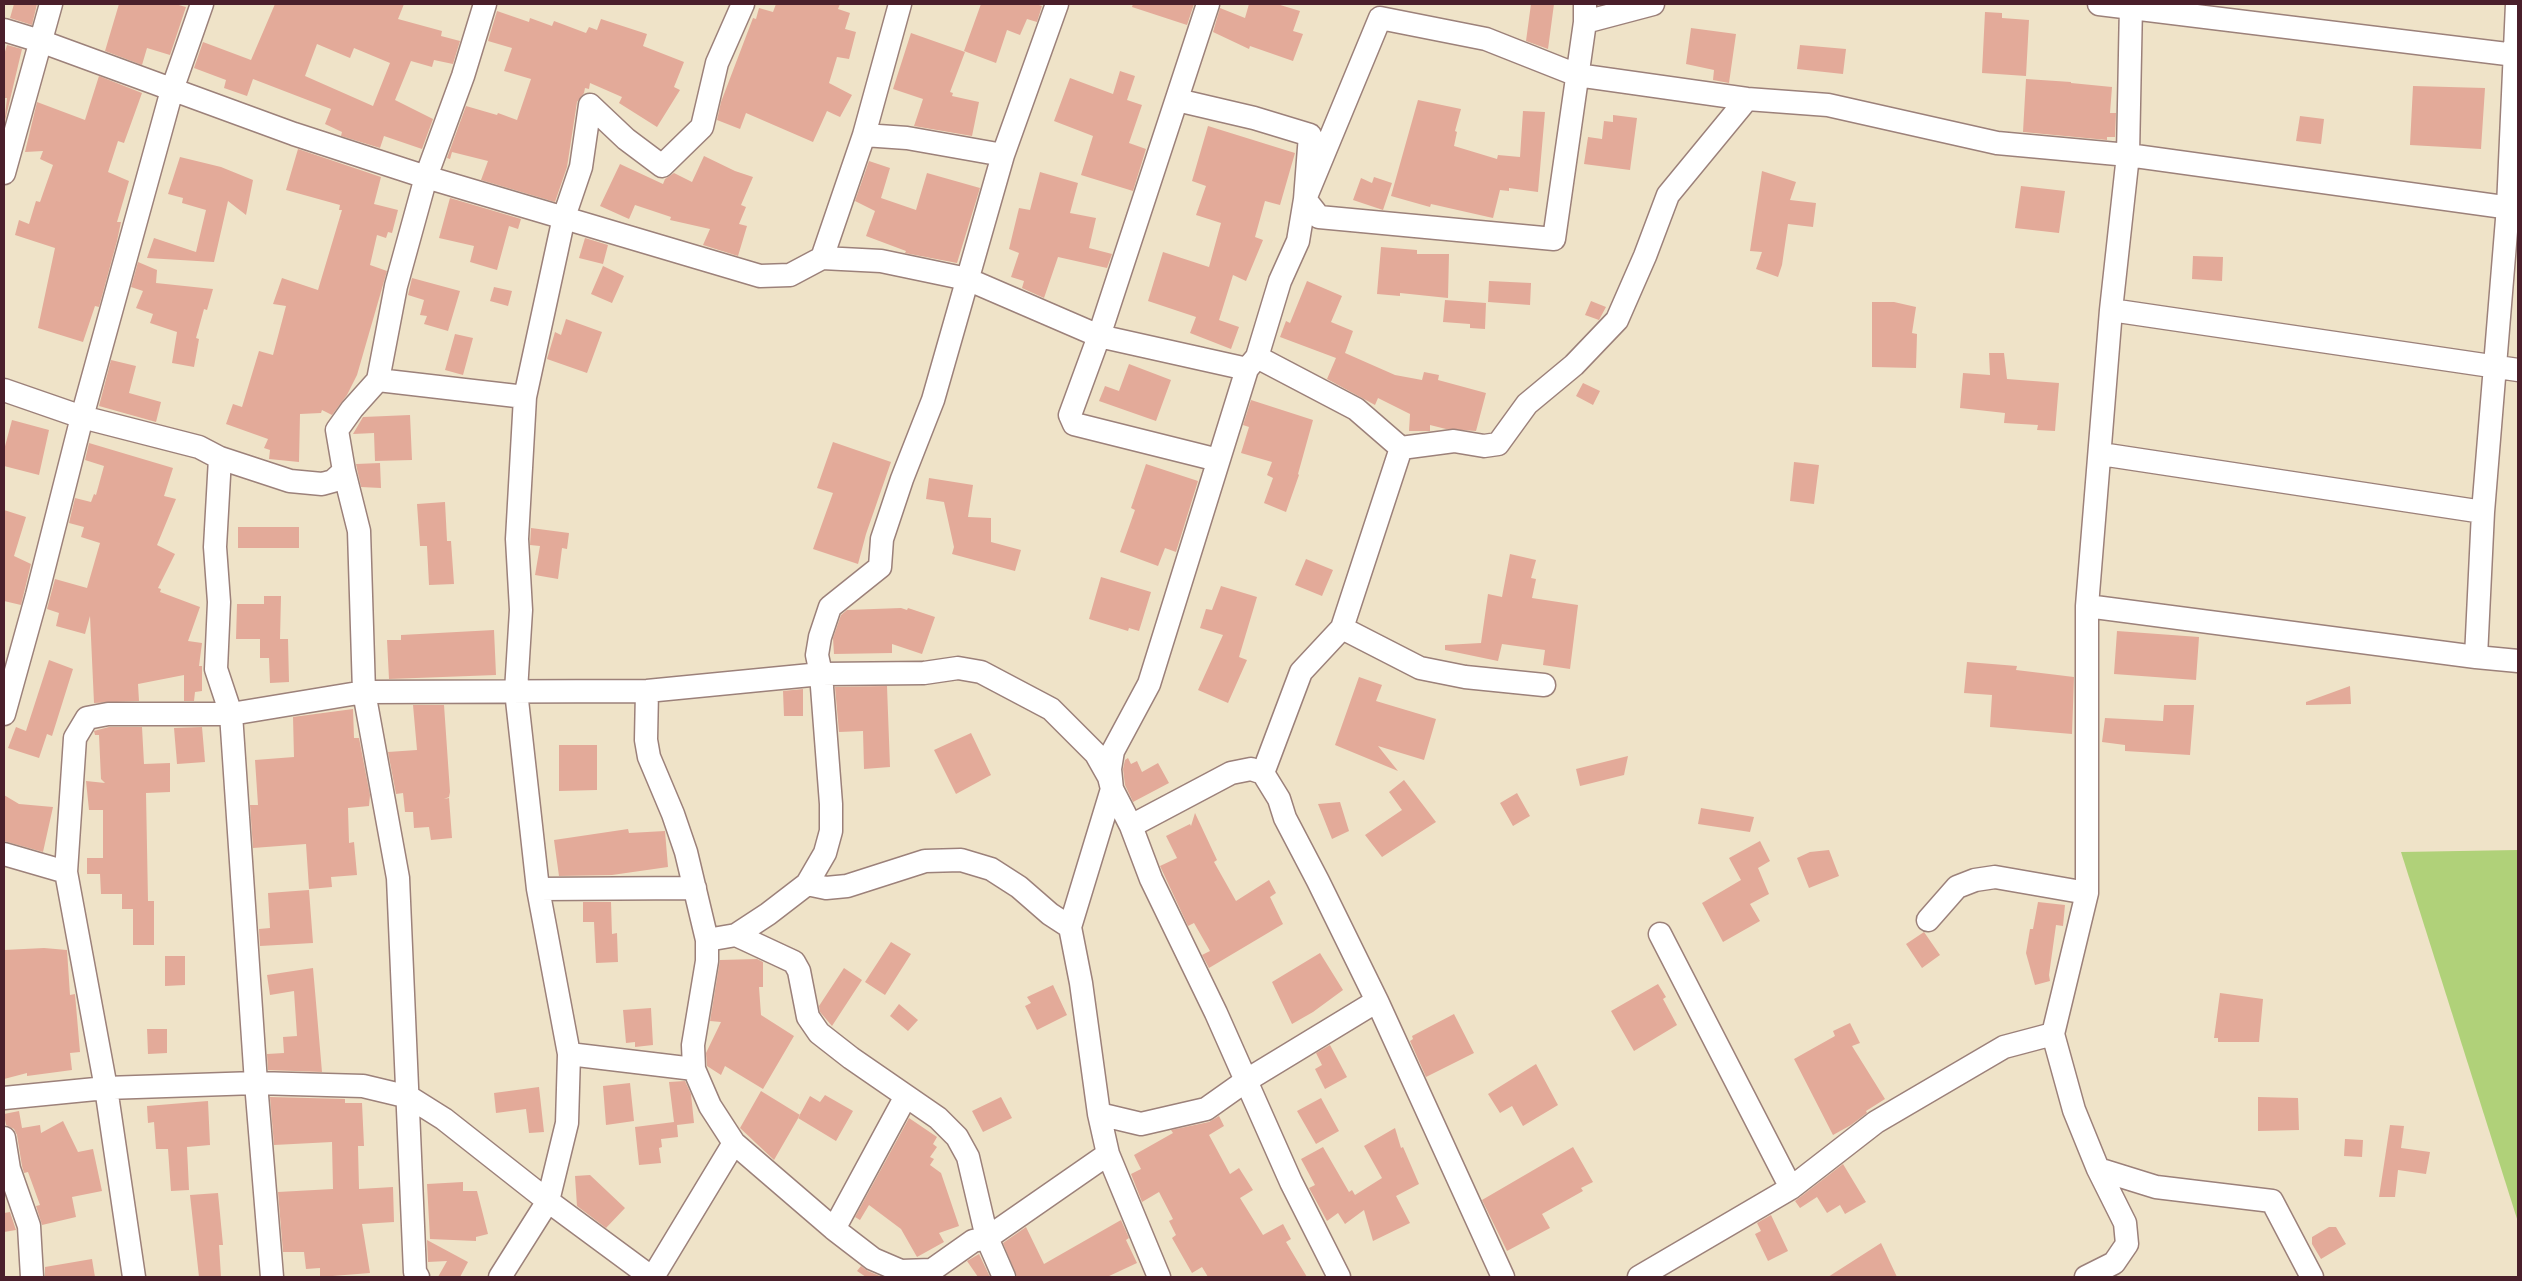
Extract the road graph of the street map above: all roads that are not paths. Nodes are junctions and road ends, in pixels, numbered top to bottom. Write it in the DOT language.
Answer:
graph roads {
  1 [pos="51,4"];
  2 [pos="202,4"];
  3 [pos="485,4"];
  4 [pos="743,4"];
  5 [pos="900,4"];
  6 [pos="1057,4"];
  7 [pos="1208,4"];
  8 [pos="1653,4"];
  9 [pos="2099,4"];
  10 [pos="2517,4"];
  11 [pos="2131,6"];
  12 [pos="1585,13"];
  13 [pos="4,30"];
  14 [pos="40,41"];
  15 [pos="2515,55"];
  16 [pos="1577,75"];
  17 [pos="172,90"];
  18 [pos="1747,99"];
  19 [pos="1177,100"];
  20 [pos="864,135"];
  21 [pos="1003,155"];
  22 [pos="2128,155"];
  23 [pos="4,173"];
  24 [pos="426,177"];
  25 [pos="1305,199"];
  26 [pos="2513,208"];
  27 [pos="564,217"];
  28 [pos="822,258"];
  29 [pos="967,279"];
  30 [pos="2111,310"];
  31 [pos="1099,336"];
  32 [pos="1252,363"];
  33 [pos="2494,368"];
  34 [pos="2518,370"];
  35 [pos="378,380"];
  36 [pos="4,390"];
  37 [pos="524,397"];
  38 [pos="82,416"];
  39 [pos="1401,448"];
  40 [pos="2100,454"];
  41 [pos="220,458"];
  42 [pos="1218,460"];
  43 [pos="344,471"];
  44 [pos="2482,512"];
  45 [pos="2087,606"];
  46 [pos="1342,628"];
  47 [pos="2476,657"];
  48 [pos="2518,661"];
  49 [pos="821,674"];
  50 [pos="1544,685"];
  51 [pos="647,691"];
  52 [pos="364,692"];
  53 [pos="516,692"];
  54 [pos="4,714"];
  55 [pos="231,714"];
  56 [pos="1263,773"];
  57 [pos="1112,789"];
  58 [pos="1131,826"];
  59 [pos="4,854"];
  60 [pos="66,872"];
  61 [pos="807,884"];
  62 [pos="695,888"];
  63 [pos="538,889"];
  64 [pos="2086,893"];
  65 [pos="1928,920"];
  66 [pos="1070,927"];
  67 [pos="1660,934"];
  68 [pos="736,935"];
  69 [pos="707,940"];
  70 [pos="1376,1001"];
  71 [pos="2053,1034"];
  72 [pos="569,1054"];
  73 [pos="694,1069"];
  74 [pos="1246,1080"];
  75 [pos="256,1083"];
  76 [pos="106,1088"];
  77 [pos="906,1096"];
  78 [pos="409,1097"];
  79 [pos="4,1098"];
  80 [pos="1099,1114"];
  81 [pos="4,1138"];
  82 [pos="734,1143"];
  83 [pos="1108,1154"];
  84 [pos="2098,1169"];
  85 [pos="1791,1188"];
  86 [pos="548,1201"];
  87 [pos="834,1229"];
  88 [pos="987,1238"];
  89 [pos="32,1277"];
  90 [pos="134,1277"];
  91 [pos="272,1277"];
  92 [pos="418,1277"];
  93 [pos="500,1277"];
  94 [pos="652,1277"];
  95 [pos="1004,1277"];
  96 [pos="1159,1277"];
  97 [pos="1339,1277"];
  98 [pos="1503,1277"];
  99 [pos="1639,1277"];
  100 [pos="2086,1277"];
  101 [pos="2312,1277"];
  1 -- 14 [label="street"];
  2 -- 17 [label="street"];
  3 -- 24 [label="street"];
  4 -- 27 [label="street"];
  5 -- 20 [label="street"];
  6 -- 21 [label="street"];
  7 -- 19 [label="street"];
  8 -- 12 [label="street"];
  9 -- 11 [label="street"];
  10 -- 15 [label="street"];
  11 -- 15 [label="street"];
  11 -- 22 [label="street"];
  12 -- 16 [label="street"];
  13 -- 14 [label="street"];
  14 -- 17 [label="street"];
  14 -- 23 [label="street"];
  15 -- 26 [label="street"];
  16 -- 18 [label="street"];
  16 -- 25 [label="street"];
  16 -- 25 [label="street"];
  17 -- 24 [label="street"];
  17 -- 38 [label="street"];
  18 -- 22 [label="street"];
  18 -- 39 [label="street"];
  19 -- 25 [label="street"];
  19 -- 31 [label="street"];
  20 -- 21 [label="street"];
  20 -- 28 [label="street"];
  21 -- 29 [label="street"];
  22 -- 26 [label="street"];
  22 -- 30 [label="street"];
  24 -- 27 [label="street"];
  24 -- 35 [label="street"];
  25 -- 32 [label="street"];
  26 -- 33 [label="street"];
  27 -- 28 [label="street"];
  27 -- 37 [label="street"];
  28 -- 29 [label="street"];
  29 -- 31 [label="street"];
  29 -- 49 [label="street"];
  30 -- 33 [label="street"];
  30 -- 40 [label="street"];
  31 -- 32 [label="street"];
  31 -- 42 [label="street"];
  32 -- 39 [label="street"];
  32 -- 42 [label="street"];
  33 -- 34 [label="street"];
  33 -- 44 [label="street"];
  35 -- 37 [label="street"];
  35 -- 43 [label="street"];
  36 -- 38 [label="street"];
  37 -- 53 [label="street"];
  38 -- 41 [label="street"];
  38 -- 54 [label="street"];
  39 -- 46 [label="street"];
  40 -- 44 [label="street"];
  40 -- 45 [label="street"];
  41 -- 43 [label="street"];
  41 -- 55 [label="street"];
  42 -- 57 [label="street"];
  43 -- 52 [label="street"];
  44 -- 47 [label="street"];
  45 -- 47 [label="street"];
  45 -- 64 [label="street"];
  46 -- 50 [label="street"];
  46 -- 56 [label="street"];
  47 -- 48 [label="street"];
  49 -- 51 [label="street"];
  49 -- 57 [label="street"];
  49 -- 61 [label="street"];
  51 -- 53 [label="street"];
  51 -- 62 [label="street"];
  52 -- 53 [label="street"];
  52 -- 55 [label="street"];
  52 -- 78 [label="street"];
  53 -- 63 [label="street"];
  55 -- 60 [label="street"];
  55 -- 75 [label="street"];
  56 -- 58 [label="street"];
  56 -- 70 [label="street"];
  57 -- 58 [label="street"];
  57 -- 66 [label="street"];
  58 -- 74 [label="street"];
  59 -- 60 [label="street"];
  60 -- 76 [label="street"];
  61 -- 66 [label="street"];
  61 -- 68 [label="street"];
  62 -- 63 [label="street"];
  62 -- 69 [label="street"];
  63 -- 72 [label="street"];
  64 -- 65 [label="street"];
  64 -- 71 [label="street"];
  66 -- 80 [label="street"];
  67 -- 85 [label="street"];
  68 -- 69 [label="street"];
  68 -- 77 [label="street"];
  69 -- 73 [label="street"];
  70 -- 74 [label="street"];
  70 -- 98 [label="street"];
  71 -- 84 [label="street"];
  71 -- 85 [label="street"];
  72 -- 73 [label="street"];
  72 -- 86 [label="street"];
  73 -- 82 [label="street"];
  74 -- 80 [label="street"];
  74 -- 97 [label="street"];
  75 -- 76 [label="street"];
  75 -- 78 [label="street"];
  75 -- 91 [label="street"];
  76 -- 79 [label="street"];
  76 -- 90 [label="street"];
  77 -- 87 [label="street"];
  77 -- 88 [label="street"];
  78 -- 86 [label="street"];
  78 -- 92 [label="street"];
  80 -- 83 [label="street"];
  81 -- 89 [label="street"];
  82 -- 87 [label="street"];
  82 -- 94 [label="street"];
  83 -- 88 [label="street"];
  83 -- 96 [label="street"];
  84 -- 100 [label="street"];
  84 -- 101 [label="street"];
  85 -- 99 [label="street"];
  86 -- 93 [label="street"];
  86 -- 94 [label="street"];
  87 -- 88 [label="street"];
  88 -- 95 [label="street"];
}
